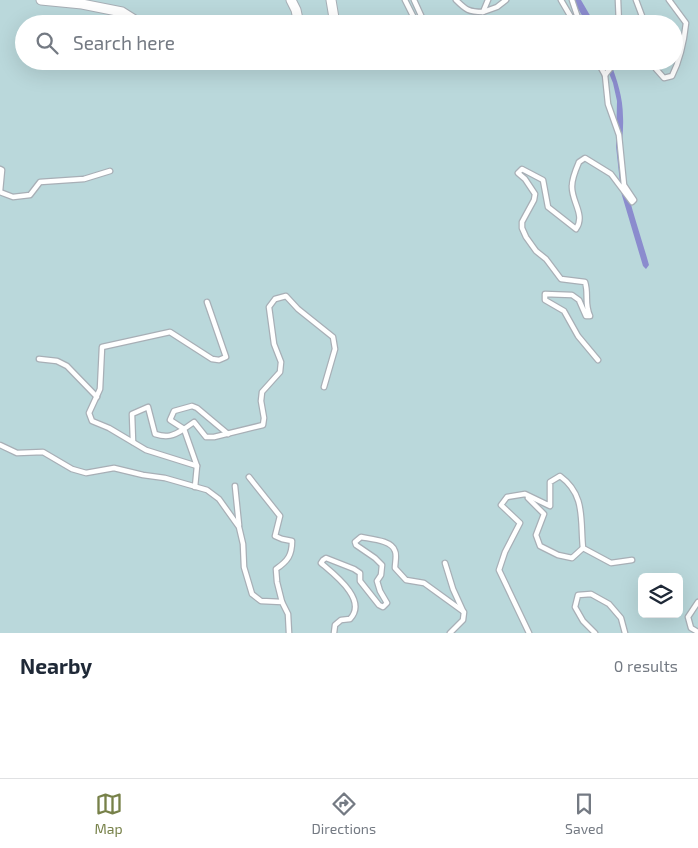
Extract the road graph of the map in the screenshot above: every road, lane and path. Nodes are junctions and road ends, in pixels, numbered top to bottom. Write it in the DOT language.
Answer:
graph roads {
  1 [pos="41,0"];
  2 [pos="291,0"];
  3 [pos="331,0"];
  4 [pos="405,0"];
  5 [pos="414,0"];
  6 [pos="456,0"];
  7 [pos="488,0"];
  8 [pos="506,0"];
  9 [pos="561,0"];
  10 [pos="572,0"];
  11 [pos="618,0"];
  12 [pos="636,0"];
  13 [pos="669,0"];
  14 [pos="82,2"];
  15 [pos="483,12"];
  16 [pos="127,15"];
  17 [pos="297,15"];
  18 [pos="334,15"];
  19 [pos="414,15"];
  20 [pos="421,15"];
  21 [pos="569,15"];
  22 [pos="577,15"];
  23 [pos="619,15"];
  24 [pos="641,15"];
  25 [pos="680,15"];
  26 [pos="683,19"];
  27 [pos="683,41"];
  28 [pos="603,70"];
  29 [pos="610,70"];
  30 [pos="657,70"];
  31 [pos="675,70"];
  32 [pos="606,75"];
  33 [pos="0,169"];
  34 [pos="110,171"];
  35 [pos="0,191"];
  36 [pos="207,302"];
  37 [pos="39,359"];
  38 [pos="598,360"];
  39 [pos="324,387"];
  40 [pos="97,397"];
  41 [pos="184,429"];
  42 [pos="228,434"];
  43 [pos="133,442"];
  44 [pos="0,446"];
  45 [pos="198,466"];
  46 [pos="249,477"];
  47 [pos="235,486"];
  48 [pos="195,487"];
  49 [pos="525,494"];
  50 [pos="239,527"];
  51 [pos="584,548"];
  52 [pos="632,560"];
  53 [pos="445,563"];
  54 [pos="282,602"];
  55 [pos="698,602"];
  56 [pos="464,612"];
  57 [pos="698,632"];
  58 [pos="289,633"];
  59 [pos="334,633"];
  60 [pos="450,633"];
  61 [pos="529,633"];
  62 [pos="595,633"];
  63 [pos="624,633"];
  1 -- 14 [label="street"];
  2 -- 17 [label="street"];
  3 -- 18 [label="street"];
  4 -- 19 [label="lane"];
  5 -- 20 [label="lane"];
  6 -- 15 [label="lane"];
  7 -- 15 [label="lane"];
  8 -- 15 [label="lane"];
  9 -- 21 [label="lane"];
  10 -- 22 [label="lane"];
  11 -- 23 [label="lane"];
  12 -- 24 [label="lane"];
  13 -- 25 [label="lane"];
  14 -- 16 [label="street"];
  26 -- 27 [label="lane"];
  28 -- 32 [label="lane"];
  29 -- 32 [label="lane"];
  30 -- 31 [label="lane"];
  32 -- 38 [label="lane"];
  33 -- 35 [label="lane"];
  34 -- 35 [label="lane"];
  36 -- 40 [label="lane"];
  37 -- 40 [label="lane"];
  39 -- 42 [label="lane"];
  40 -- 43 [label="lane"];
  41 -- 42 [label="lane"];
  41 -- 42 [label="lane"];
  41 -- 43 [label="lane"];
  41 -- 45 [label="lane"];
  43 -- 45 [label="lane"];
  44 -- 48 [label="lane"];
  45 -- 48 [label="lane"];
  46 -- 54 [label="lane"];
  47 -- 50 [label="lane"];
  48 -- 50 [label="lane"];
  49 -- 51 [label="lane"];
  49 -- 51 [label="lane"];
  49 -- 61 [label="lane"];
  50 -- 54 [label="lane"];
  51 -- 52 [label="lane"];
  53 -- 56 [label="lane"];
  54 -- 58 [label="lane"];
  55 -- 57 [label="lane"];
  56 -- 59 [label="lane"];
  56 -- 60 [label="lane"];
  62 -- 63 [label="lane"];
}
